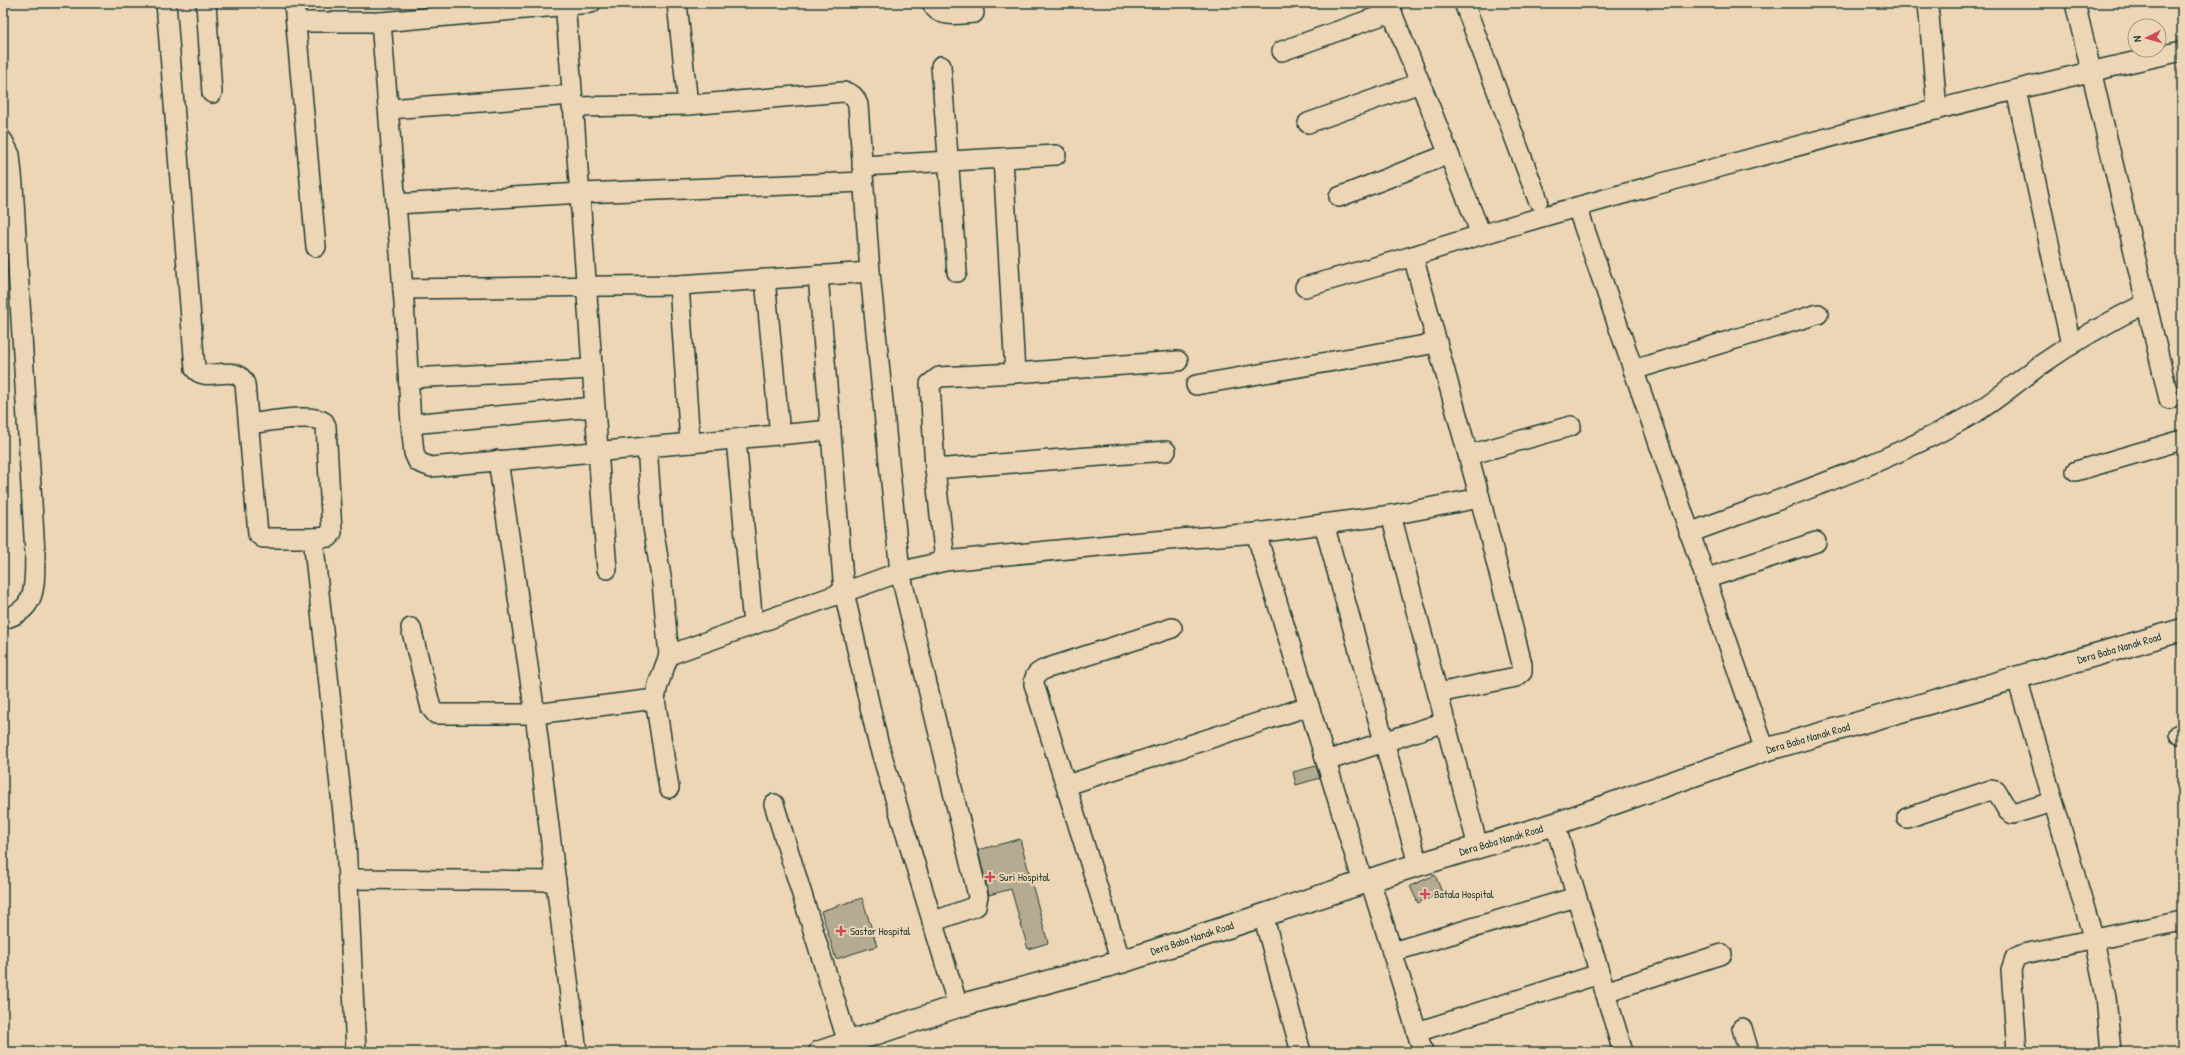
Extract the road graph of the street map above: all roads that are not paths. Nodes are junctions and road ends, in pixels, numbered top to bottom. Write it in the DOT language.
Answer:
graph roads {
  1 [pos="166,3"];
  2 [pos="206,3"];
  3 [pos="294,3"];
  4 [pos="591,3"];
  5 [pos="677,3"];
  6 [pos="932,3"];
  7 [pos="1464,3"];
  8 [pos="1928,3"];
  9 [pos="2075,3"];
  10 [pos="565,5"];
  11 [pos="1390,7"];
  12 [pos="974,13"];
  13 [pos="296,22"];
  14 [pos="381,22"];
  15 [pos="1282,51"];
  16 [pos="2182,51"];
  17 [pos="941,66"];
  18 [pos="2091,71"];
  19 [pos="1420,83"];
  20 [pos="2016,90"];
  21 [pos="212,93"];
  22 [pos="572,101"];
  23 [pos="688,105"];
  24 [pos="389,108"];
  25 [pos="1936,110"];
  26 [pos="1308,123"];
  27 [pos="3,141"];
  28 [pos="1449,154"];
  29 [pos="1056,155"];
  30 [pos="1003,158"];
  31 [pos="949,161"];
  32 [pos="862,174"];
  33 [pos="580,193"];
  34 [pos="1339,197"];
  35 [pos="1538,200"];
  36 [pos="396,204"];
  37 [pos="1577,207"];
  38 [pos="1481,234"];
  39 [pos="316,247"];
  40 [pos="1413,256"];
  41 [pos="870,272"];
  42 [pos="957,272"];
  43 [pos="818,275"];
  44 [pos="765,279"];
  45 [pos="679,284"];
  46 [pos="585,285"];
  47 [pos="1305,287"];
  48 [pos="403,289"];
  49 [pos="2146,303"];
  50 [pos="1818,314"];
  51 [pos="1437,343"];
  52 [pos="2071,345"];
  53 [pos="1178,361"];
  54 [pos="591,369"];
  55 [pos="1633,370"];
  56 [pos="1015,373"];
  57 [pos="410,378"];
  58 [pos="1196,385"];
  59 [pos="2169,399"];
  60 [pos="594,407"];
  61 [pos="249,424"];
  62 [pos="411,424"];
  63 [pos="1571,426"];
  64 [pos="831,430"];
  65 [pos="780,435"];
  66 [pos="736,439"];
  67 [pos="2182,440"];
  68 [pos="690,443"];
  69 [pos="647,447"];
  70 [pos="1166,451"];
  71 [pos="598,452"];
  72 [pos="1469,455"];
  73 [pos="498,460"];
  74 [pos="935,469"];
  75 [pos="2076,471"];
  76 [pos="1480,498"];
  77 [pos="1391,515"];
  78 [pos="1324,524"];
  79 [pos="1256,533"];
  80 [pos="1689,533"];
  81 [pos="313,538"];
  82 [pos="1816,542"];
  83 [pos="946,561"];
  84 [pos="607,569"];
  85 [pos="900,572"];
  86 [pos="1705,579"];
  87 [pos="844,592"];
  88 [pos="3,619"];
  89 [pos="753,625"];
  90 [pos="411,628"];
  91 [pos="1172,628"];
  92 [pos="2182,630"];
  93 [pos="669,655"];
  94 [pos="2017,678"];
  95 [pos="1438,693"];
  96 [pos="655,699"];
  97 [pos="1309,706"];
  98 [pos="535,714"];
  99 [pos="1445,722"];
  100 [pos="1384,742"];
  101 [pos="1765,750"];
  102 [pos="1326,761"];
  103 [pos="1067,785"];
  104 [pos="669,788"];
  105 [pos="2052,802"];
  106 [pos="774,804"];
  107 [pos="1907,818"];
  108 [pos="1555,824"];
  109 [pos="1478,847"];
  110 [pos="1418,864"];
  111 [pos="348,879"];
  112 [pos="556,881"];
  113 [pos="1366,881"];
  114 [pos="1576,897"];
  115 [pos="1263,915"];
  116 [pos="2182,921"];
  117 [pos="932,922"];
  118 [pos="2094,940"];
  119 [pos="1392,952"];
  120 [pos="1722,954"];
  121 [pos="1121,962"];
  122 [pos="1599,974"];
  123 [pos="1605,992"];
  124 [pos="958,1006"];
  125 [pos="1742,1028"];
  126 [pos="1417,1032"];
  127 [pos="848,1043"];
  128 [pos="1618,1051"];
  129 [pos="356,1052"];
  130 [pos="577,1052"];
  131 [pos="820,1052"];
  132 [pos="1301,1052"];
  133 [pos="1423,1052"];
  134 [pos="1749,1052"];
  135 [pos="2017,1052"];
  136 [pos="2111,1052"];
  1 -- 61 [label="street"];
  2 -- 21 [label="street"];
  3 -- 13 [label="street"];
  4 -- 10 [label="street"];
  5 -- 23 [label="street"];
  6 -- 12 [label="street"];
  7 -- 35 [label="street"];
  8 -- 25 [label="street"];
  9 -- 18 [label="street"];
  10 -- 14 [label="street"];
  10 -- 22 [label="street"];
  11 -- 15 [label="street"];
  11 -- 19 [label="street"];
  13 -- 14 [label="street"];
  13 -- 39 [label="street"];
  14 -- 24 [label="street"];
  16 -- 18 [label="street"];
  17 -- 31 [label="street"];
  18 -- 20 [label="street"];
  18 -- 49 [label="street"];
  19 -- 26 [label="street"];
  19 -- 28 [label="street"];
  20 -- 25 [label="street"];
  20 -- 52 [label="street"];
  22 -- 23 [label="street"];
  22 -- 24 [label="street"];
  22 -- 33 [label="street"];
  23 -- 32 [label="street"];
  24 -- 36 [label="street"];
  25 -- 37 [label="street"];
  27 -- 88 [label="street"];
  28 -- 34 [label="street"];
  28 -- 38 [label="street"];
  29 -- 30 [label="street"];
  30 -- 31 [label="street"];
  30 -- 56 [label="street"];
  31 -- 32 [label="street"];
  31 -- 42 [label="street"];
  32 -- 33 [label="street"];
  32 -- 41 [label="street"];
  33 -- 36 [label="street"];
  33 -- 46 [label="street"];
  36 -- 48 [label="street"];
  37 -- 38 [label="street"];
  37 -- 55 [label="street"];
  38 -- 40 [label="street"];
  40 -- 47 [label="street"];
  40 -- 51 [label="street"];
  41 -- 43 [label="street"];
  41 -- 85 [label="street"];
  43 -- 44 [label="street"];
  43 -- 64 [label="street"];
  44 -- 45 [label="street"];
  44 -- 65 [label="street"];
  45 -- 46 [label="street"];
  45 -- 68 [label="street"];
  46 -- 48 [label="street"];
  46 -- 54 [label="street"];
  48 -- 57 [label="street"];
  49 -- 52 [label="street"];
  49 -- 59 [label="street"];
  50 -- 55 [label="street"];
  51 -- 58 [label="street"];
  51 -- 72 [label="street"];
  52 -- 80 [label="street"];
  53 -- 56 [label="street"];
  54 -- 57 [label="street"];
  54 -- 60 [label="street"];
  55 -- 80 [label="street"];
  56 -- 74 [label="street"];
  57 -- 62 [label="street"];
  60 -- 62 [label="street"];
  60 -- 71 [label="street"];
  61 -- 81 [label="street"];
  61 -- 81 [label="street"];
  62 -- 73 [label="street"];
  63 -- 72 [label="street"];
  64 -- 65 [label="street"];
  64 -- 87 [label="street"];
  65 -- 66 [label="street"];
  66 -- 68 [label="street"];
  66 -- 89 [label="street"];
  67 -- 75 [label="street"];
  68 -- 69 [label="street"];
  69 -- 71 [label="street"];
  69 -- 93 [label="street"];
  70 -- 74 [label="street"];
  71 -- 73 [label="street"];
  71 -- 84 [label="street"];
  72 -- 76 [label="street"];
  73 -- 98 [label="street"];
  74 -- 83 [label="street"];
  76 -- 77 [label="street"];
  76 -- 95 [label="street"];
  77 -- 78 [label="street"];
  77 -- 95 [label="street"];
  78 -- 79 [label="street"];
  78 -- 100 [label="street"];
  79 -- 83 [label="street"];
  79 -- 97 [label="street"];
  80 -- 86 [label="street"];
  81 -- 111 [label="street"];
  82 -- 86 [label="street"];
  83 -- 85 [label="street"];
  85 -- 87 [label="street"];
  85 -- 117 [label="street"];
  86 -- 101 [label="street"];
  87 -- 89 [label="street"];
  87 -- 117 [label="street"];
  89 -- 93 [label="street"];
  90 -- 98 [label="street"];
  91 -- 103 [label="street"];
  92 -- 94 [label="main road, Dera Baba Nanak Road"];
  93 -- 96 [label="street"];
  94 -- 101 [label="main road, Dera Baba Nanak Road"];
  94 -- 105 [label="street"];
  95 -- 99 [label="street"];
  96 -- 98 [label="street"];
  96 -- 104 [label="street"];
  97 -- 102 [label="street"];
  97 -- 103 [label="street"];
  98 -- 112 [label="street"];
  99 -- 100 [label="street"];
  99 -- 109 [label="street"];
  100 -- 102 [label="street"];
  100 -- 110 [label="street"];
  101 -- 108 [label="main road, Dera Baba Nanak Road"];
  102 -- 113 [label="street"];
  103 -- 121 [label="street"];
  105 -- 107 [label="street"];
  105 -- 118 [label="street"];
  106 -- 127 [label="street"];
  108 -- 109 [label="main road, Dera Baba Nanak Road"];
  108 -- 114 [label="street"];
  109 -- 110 [label="main road, Dera Baba Nanak Road"];
  110 -- 113 [label="main road, Dera Baba Nanak Road"];
  111 -- 112 [label="street"];
  111 -- 129 [label="street"];
  112 -- 130 [label="street"];
  113 -- 115 [label="main road, Dera Baba Nanak Road"];
  113 -- 119 [label="street"];
  114 -- 119 [label="street"];
  114 -- 122 [label="street"];
  115 -- 121 [label="main road, Dera Baba Nanak Road"];
  115 -- 132 [label="street"];
  116 -- 118 [label="street"];
  117 -- 124 [label="street"];
  118 -- 135 [label="street"];
  118 -- 136 [label="street"];
  119 -- 126 [label="street"];
  120 -- 123 [label="street"];
  121 -- 124 [label="main road, Dera Baba Nanak Road"];
  122 -- 123 [label="street"];
  122 -- 126 [label="street"];
  123 -- 128 [label="street"];
  124 -- 127 [label="main road, Dera Baba Nanak Road"];
  125 -- 134 [label="street"];
  126 -- 133 [label="street"];
  127 -- 131 [label="main road, Dera Baba Nanak Road"];
}
